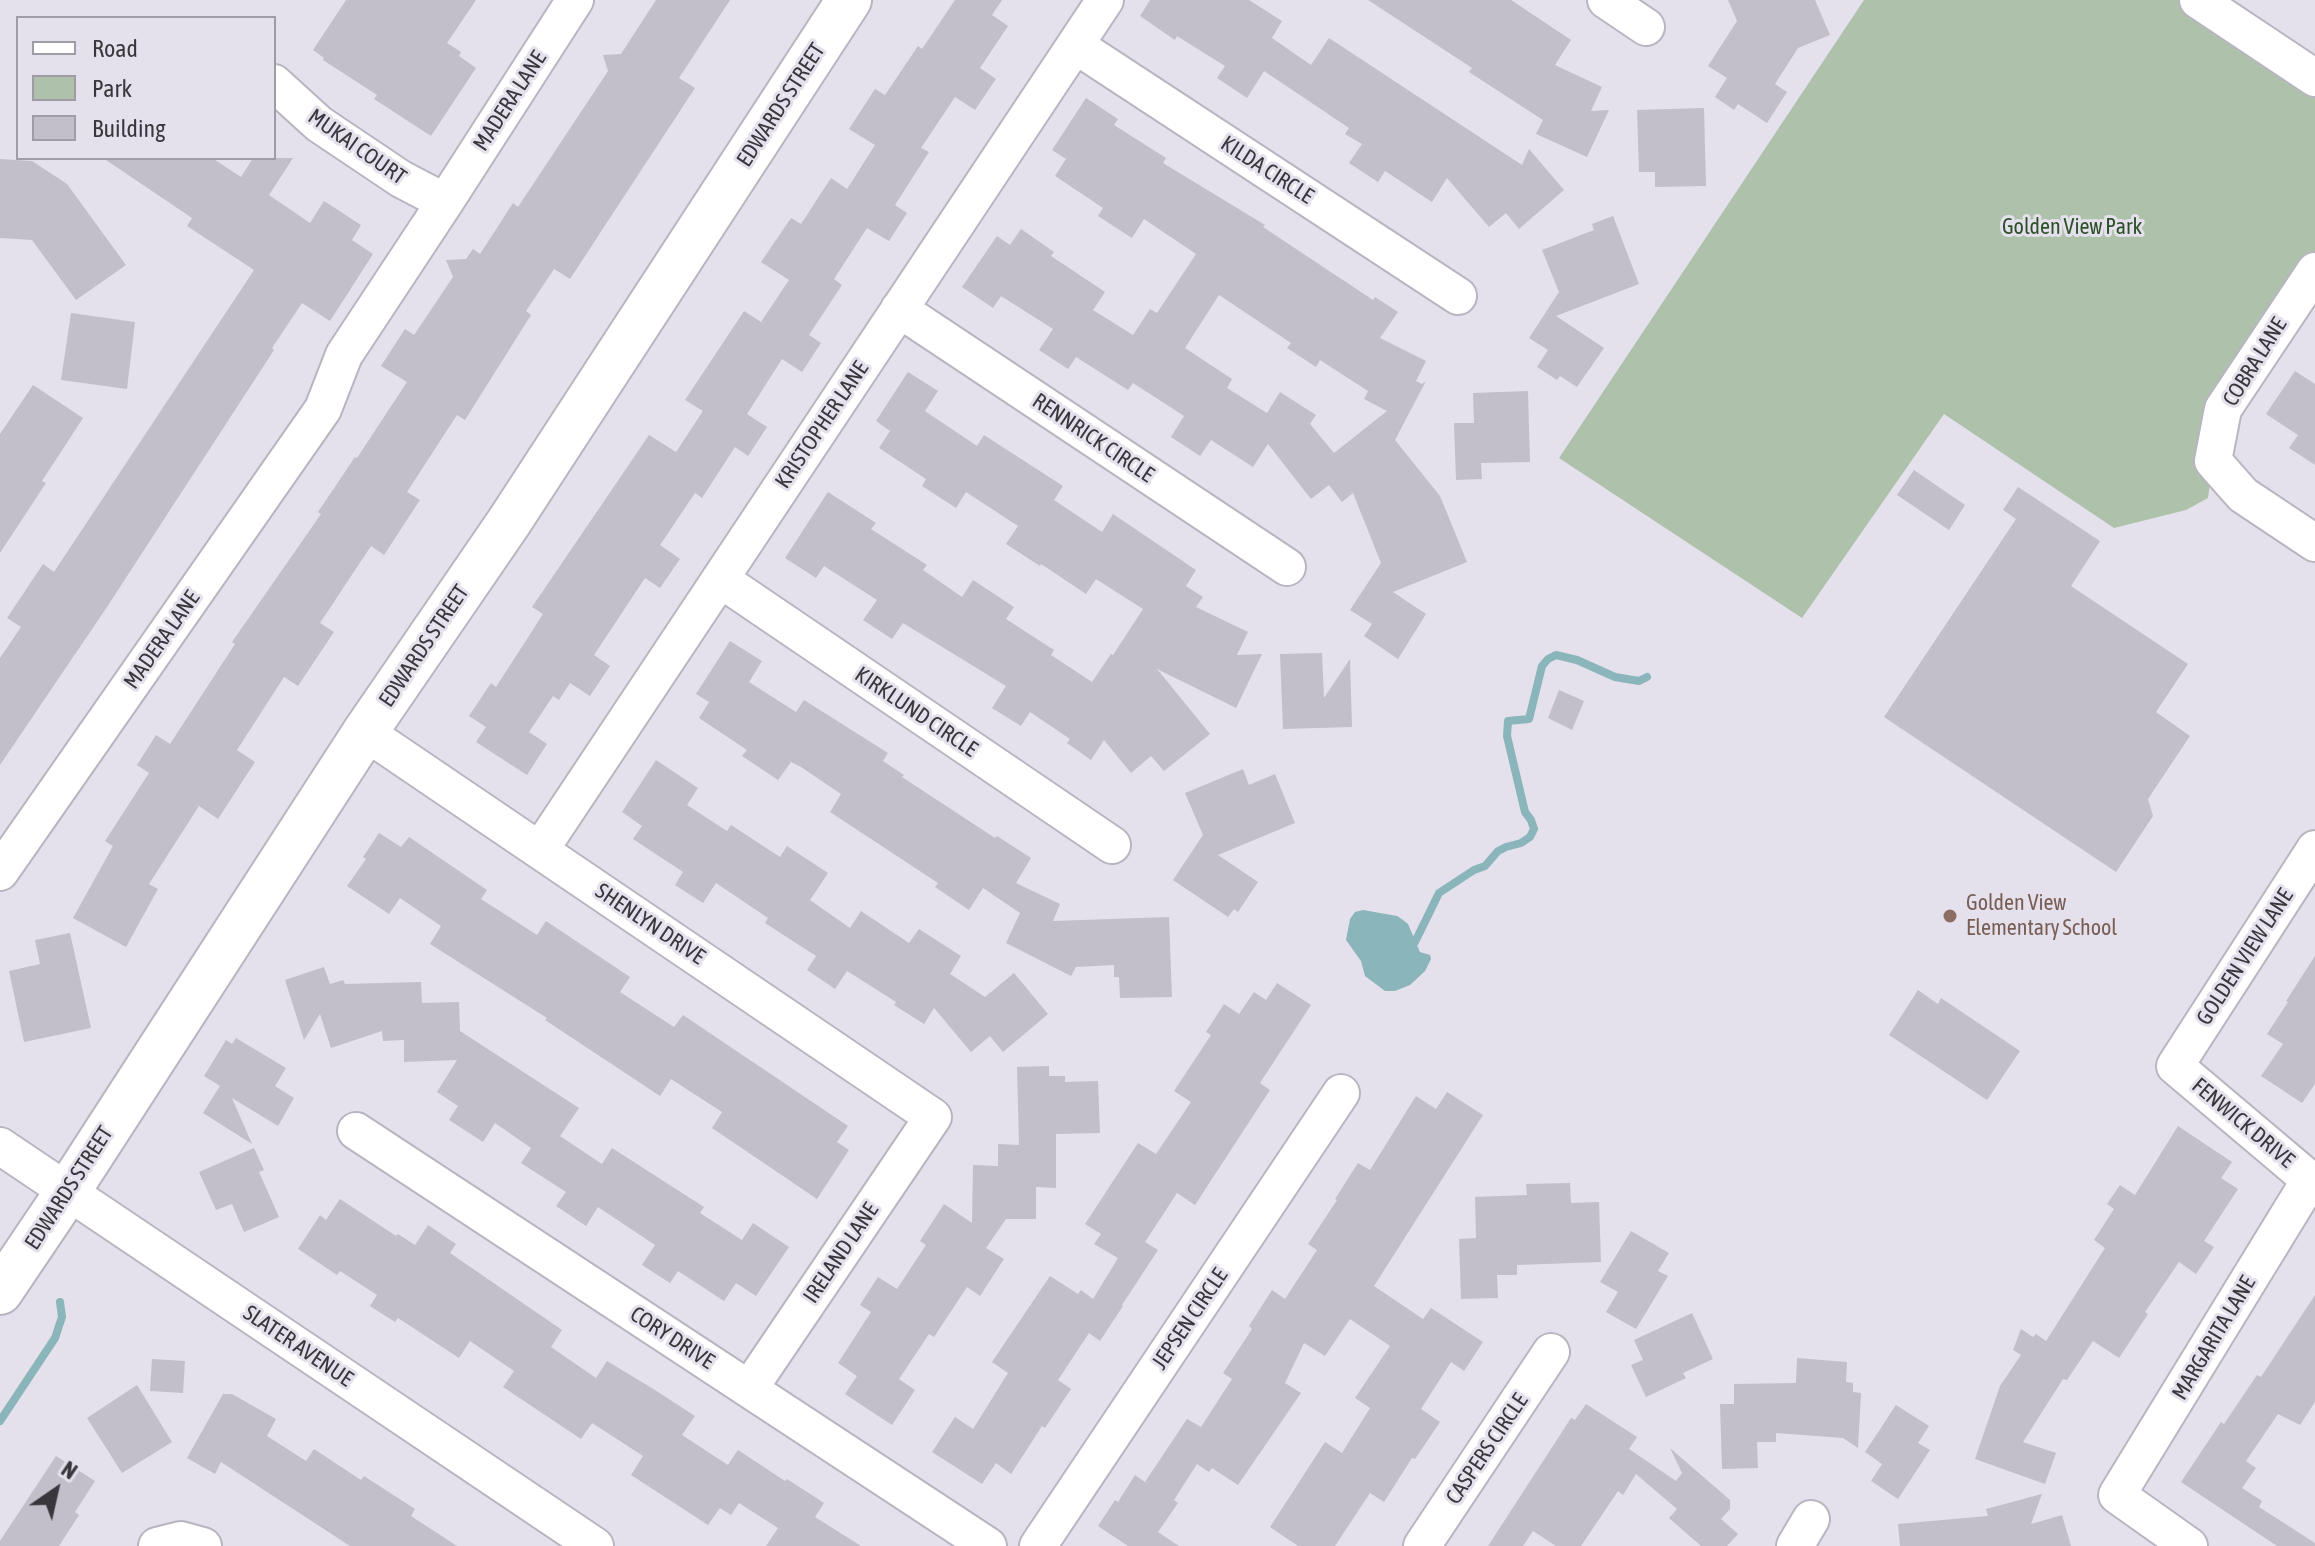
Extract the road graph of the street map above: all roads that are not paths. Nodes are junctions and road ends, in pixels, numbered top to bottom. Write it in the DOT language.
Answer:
graph roads {
  1 [pos="575,0"];
  2 [pos="849,0"];
  3 [pos="1105,0"];
  4 [pos="1606,0"];
  5 [pos="2198,0"];
  6 [pos="1646,27"];
  7 [pos="1075,45"];
  8 [pos="2315,78"];
  9 [pos="276,85"];
  10 [pos="445,202"];
  11 [pos="2315,271"];
  12 [pos="1458,296"];
  13 [pos="899,309"];
  14 [pos="2315,543"];
  15 [pos="1287,567"];
  16 [pos="720,579"];
  17 [pos="365,732"];
  18 [pos="1112,845"];
  19 [pos="2315,849"];
  20 [pos="540,850"];
  21 [pos="0,872"];
  22 [pos="2175,1066"];
  23 [pos="1341,1093"];
  24 [pos="933,1117"];
  25 [pos="356,1131"];
  26 [pos="0,1146"];
  27 [pos="2310,1180"];
  28 [pos="68,1191"];
  29 [pos="0,1292"];
  30 [pos="1551,1352"];
  31 [pos="749,1389"];
  32 [pos="157,1546"];
  33 [pos="203,1546"];
  34 [pos="595,1546"];
  35 [pos="988,1546"];
  36 [pos="1038,1546"];
  37 [pos="1422,1546"];
  38 [pos="2189,1546"];
  1 -- 10 [label="street, MADERA LANE"];
  2 -- 17 [label="main road, EDWARDS STREET"];
  3 -- 7 [label="street, KRISTOPHER LANE"];
  4 -- 6 [label="street"];
  5 -- 8 [label="street"];
  7 -- 12 [label="street, KILDA CIRCLE"];
  7 -- 13 [label="street, KRISTOPHER LANE"];
  9 -- 10 [label="street, MUKAI COURT"];
  10 -- 21 [label="street, MADERA LANE"];
  11 -- 14 [label="street, COBRA LANE"];
  13 -- 15 [label="street, RENNRICK CIRCLE"];
  13 -- 16 [label="street, KRISTOPHER LANE"];
  16 -- 18 [label="street, KIRKLUND CIRCLE"];
  16 -- 20 [label="street, KRISTOPHER LANE"];
  17 -- 20 [label="street, SHENLYN DRIVE"];
  17 -- 28 [label="main road, EDWARDS STREET"];
  19 -- 22 [label="street, GOLDEN VIEW LANE"];
  20 -- 24 [label="street, SHENLYN DRIVE"];
  22 -- 27 [label="street, FENWICK DRIVE"];
  23 -- 36 [label="street, JEPSEN CIRCLE"];
  24 -- 31 [label="street, IRELAND LANE"];
  25 -- 31 [label="street, CORY DRIVE"];
  26 -- 28 [label="street, SLATER AVENUE"];
  27 -- 38 [label="street, MARGARITA LANE"];
  28 -- 29 [label="main road, EDWARDS STREET"];
  28 -- 34 [label="street, SLATER AVENUE"];
  30 -- 37 [label="street, CASPERS CIRCLE"];
  31 -- 35 [label="street, CORY DRIVE"];
  32 -- 33 [label="street"];
}
